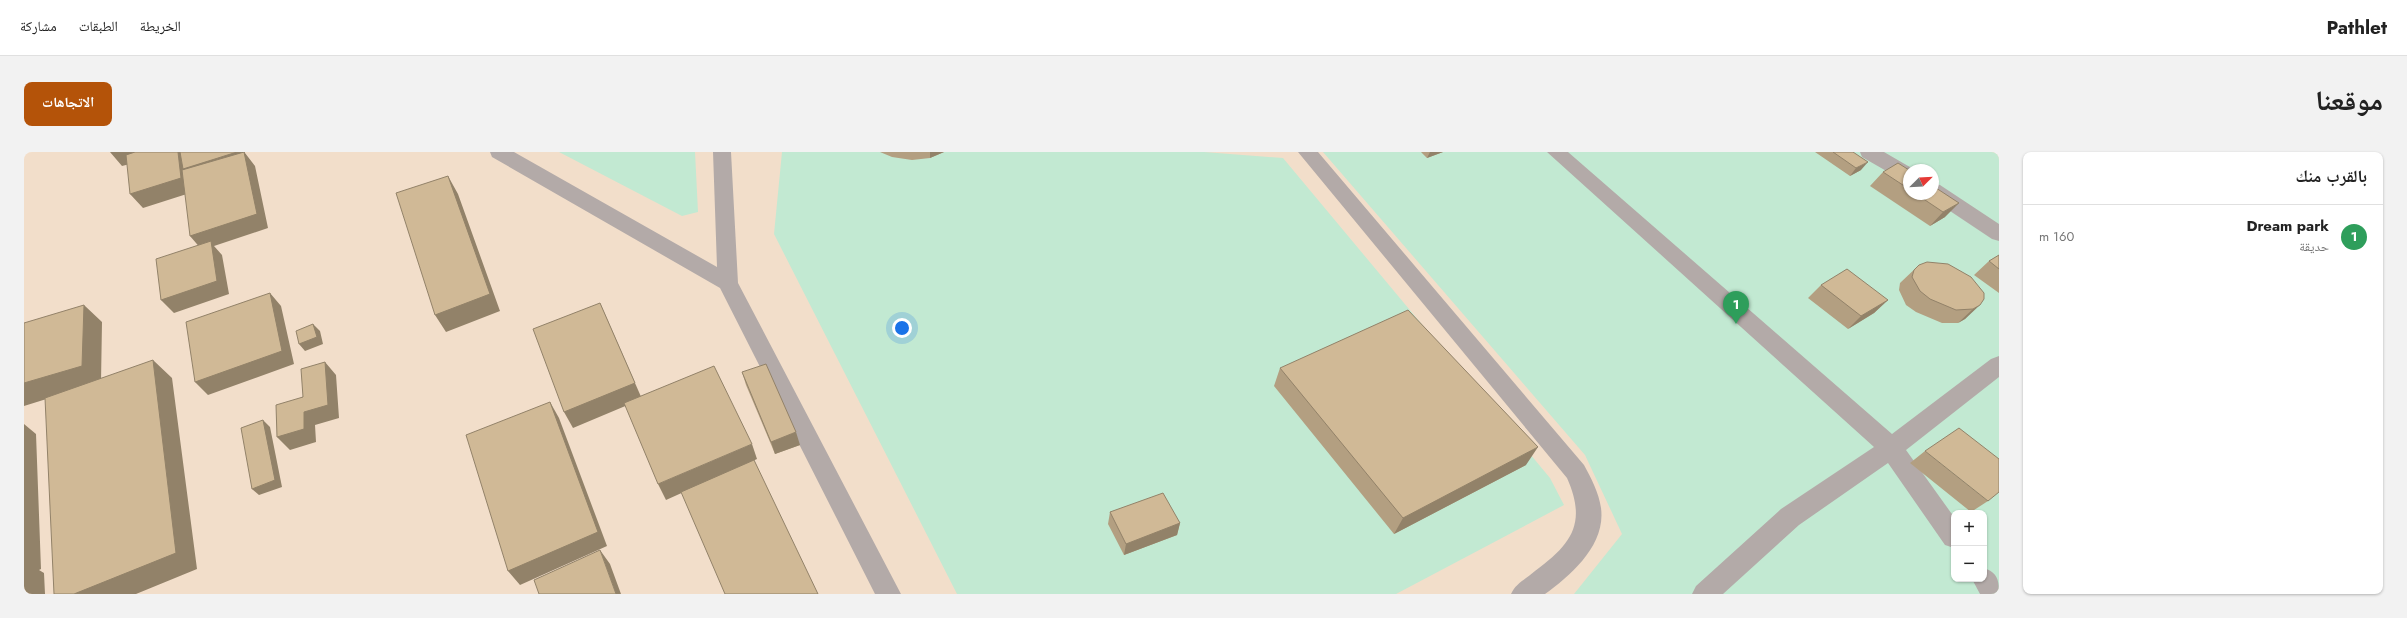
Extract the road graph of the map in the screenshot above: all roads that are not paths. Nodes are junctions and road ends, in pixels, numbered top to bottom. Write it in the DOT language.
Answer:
graph roads {
  1 [pos="499,152"];
  2 [pos="722,152"];
  3 [pos="1307,152"];
  4 [pos="1556,152"];
  5 [pos="1869,152"];
  6 [pos="1903,172"];
  7 [pos="1939,194"];
  8 [pos="1999,234"];
  9 [pos="728,282"];
  10 [pos="1999,365"];
  11 [pos="1891,448"];
  12 [pos="1951,533"];
  13 [pos="1986,582"];
  14 [pos="888,594"];
  15 [pos="1524,594"];
  16 [pos="1705,594"];
  17 [pos="1994,594"];
  1 -- 9 [label="lane"];
  2 -- 9 [label="lane"];
  3 -- 15 [label="lane"];
  4 -- 11 [label="lane"];
  5 -- 6 [label="lane"];
  7 -- 8 [label="lane"];
  9 -- 14 [label="lane"];
  10 -- 11 [label="lane"];
  11 -- 12 [label="lane"];
  11 -- 16 [label="lane"];
  13 -- 17 [label="lane"];
}
